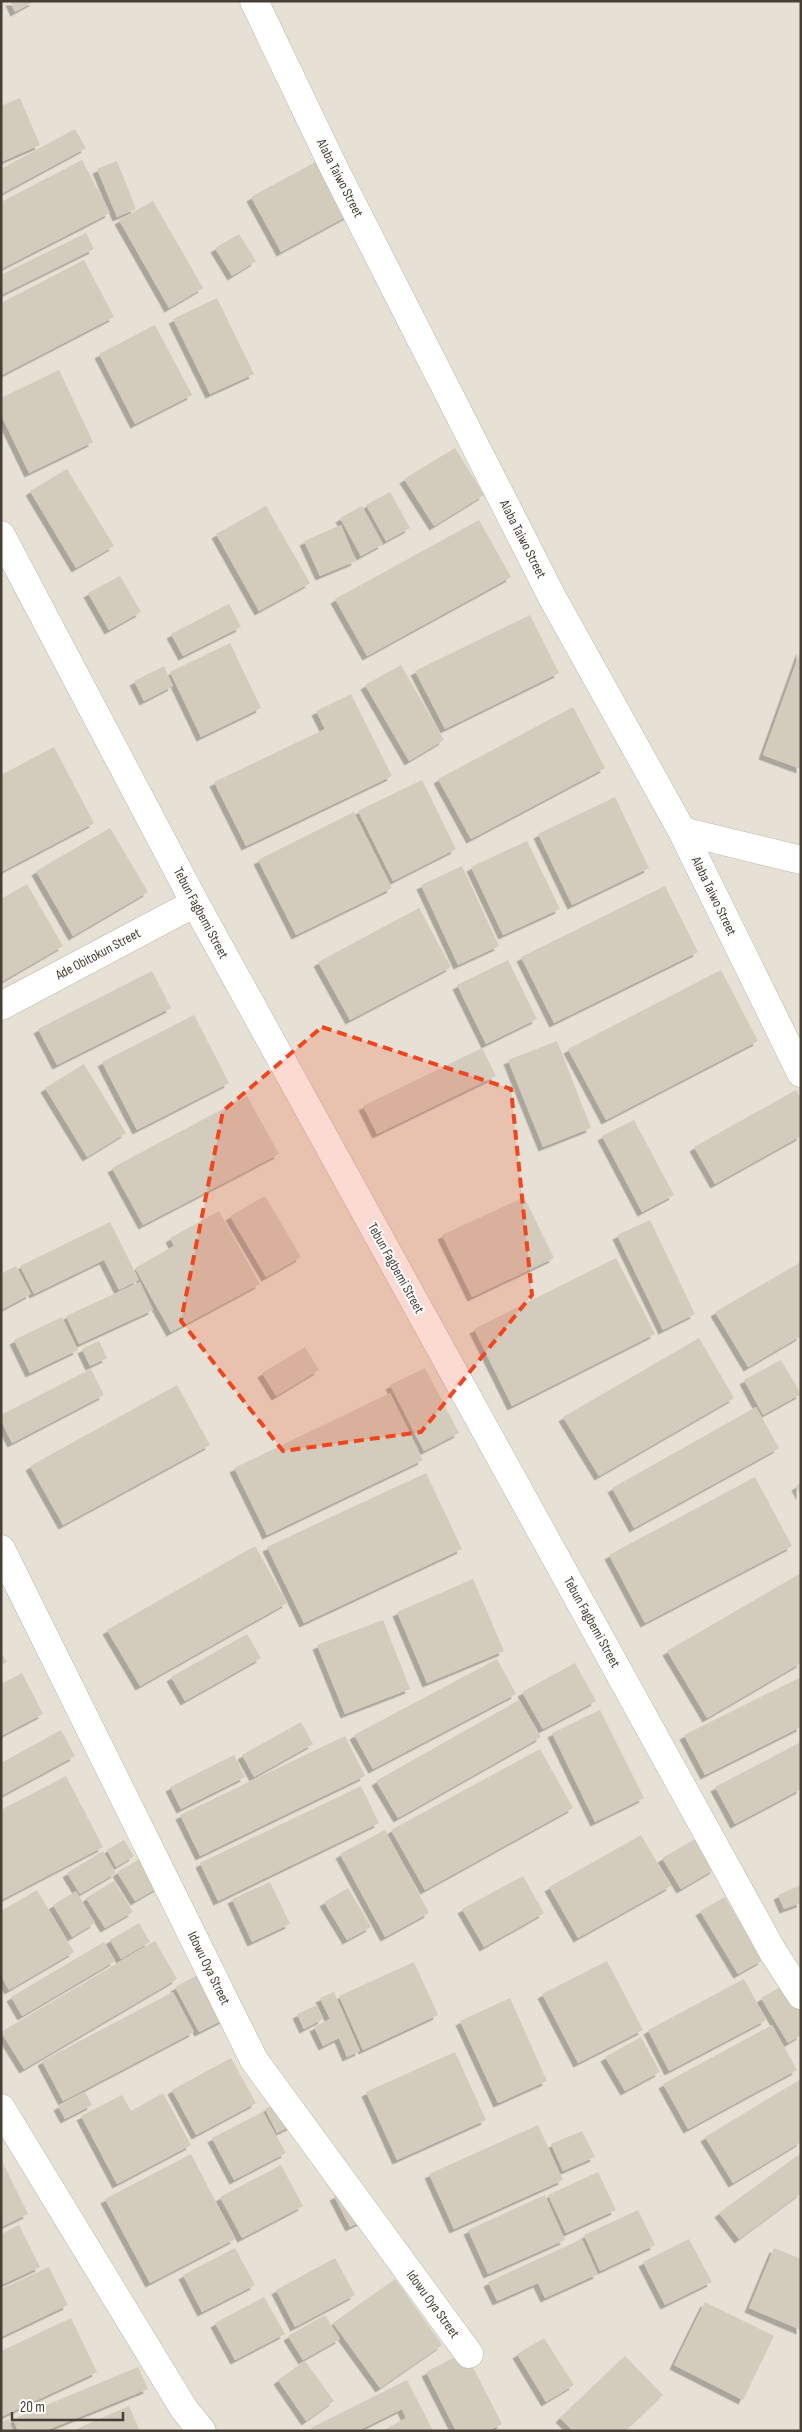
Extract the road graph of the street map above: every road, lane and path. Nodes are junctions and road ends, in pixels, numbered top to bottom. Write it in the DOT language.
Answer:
graph roads {
  1 [pos="254,1"];
  2 [pos="1,535"];
  3 [pos="682,831"];
  4 [pos="801,860"];
  5 [pos="195,903"];
  6 [pos="1,1006"];
  7 [pos="801,1073"];
  8 [pos="1,1549"];
  9 [pos="801,1995"];
  10 [pos="1,2108"];
  11 [pos="469,2354"];
  12 [pos="202,2431"];
  1 -- 3 [label="street, Alaba Taiwo Street"];
  2 -- 5 [label="street, Tebun Fagbemi Street"];
  3 -- 4 [label="street"];
  3 -- 7 [label="street, Alaba Taiwo Street"];
  5 -- 6 [label="street, Ade Obitokun Street"];
  5 -- 9 [label="street, Tebun Fagbemi Street"];
  8 -- 11 [label="street, Idowu Oya Street"];
  10 -- 12 [label="street"];
}
